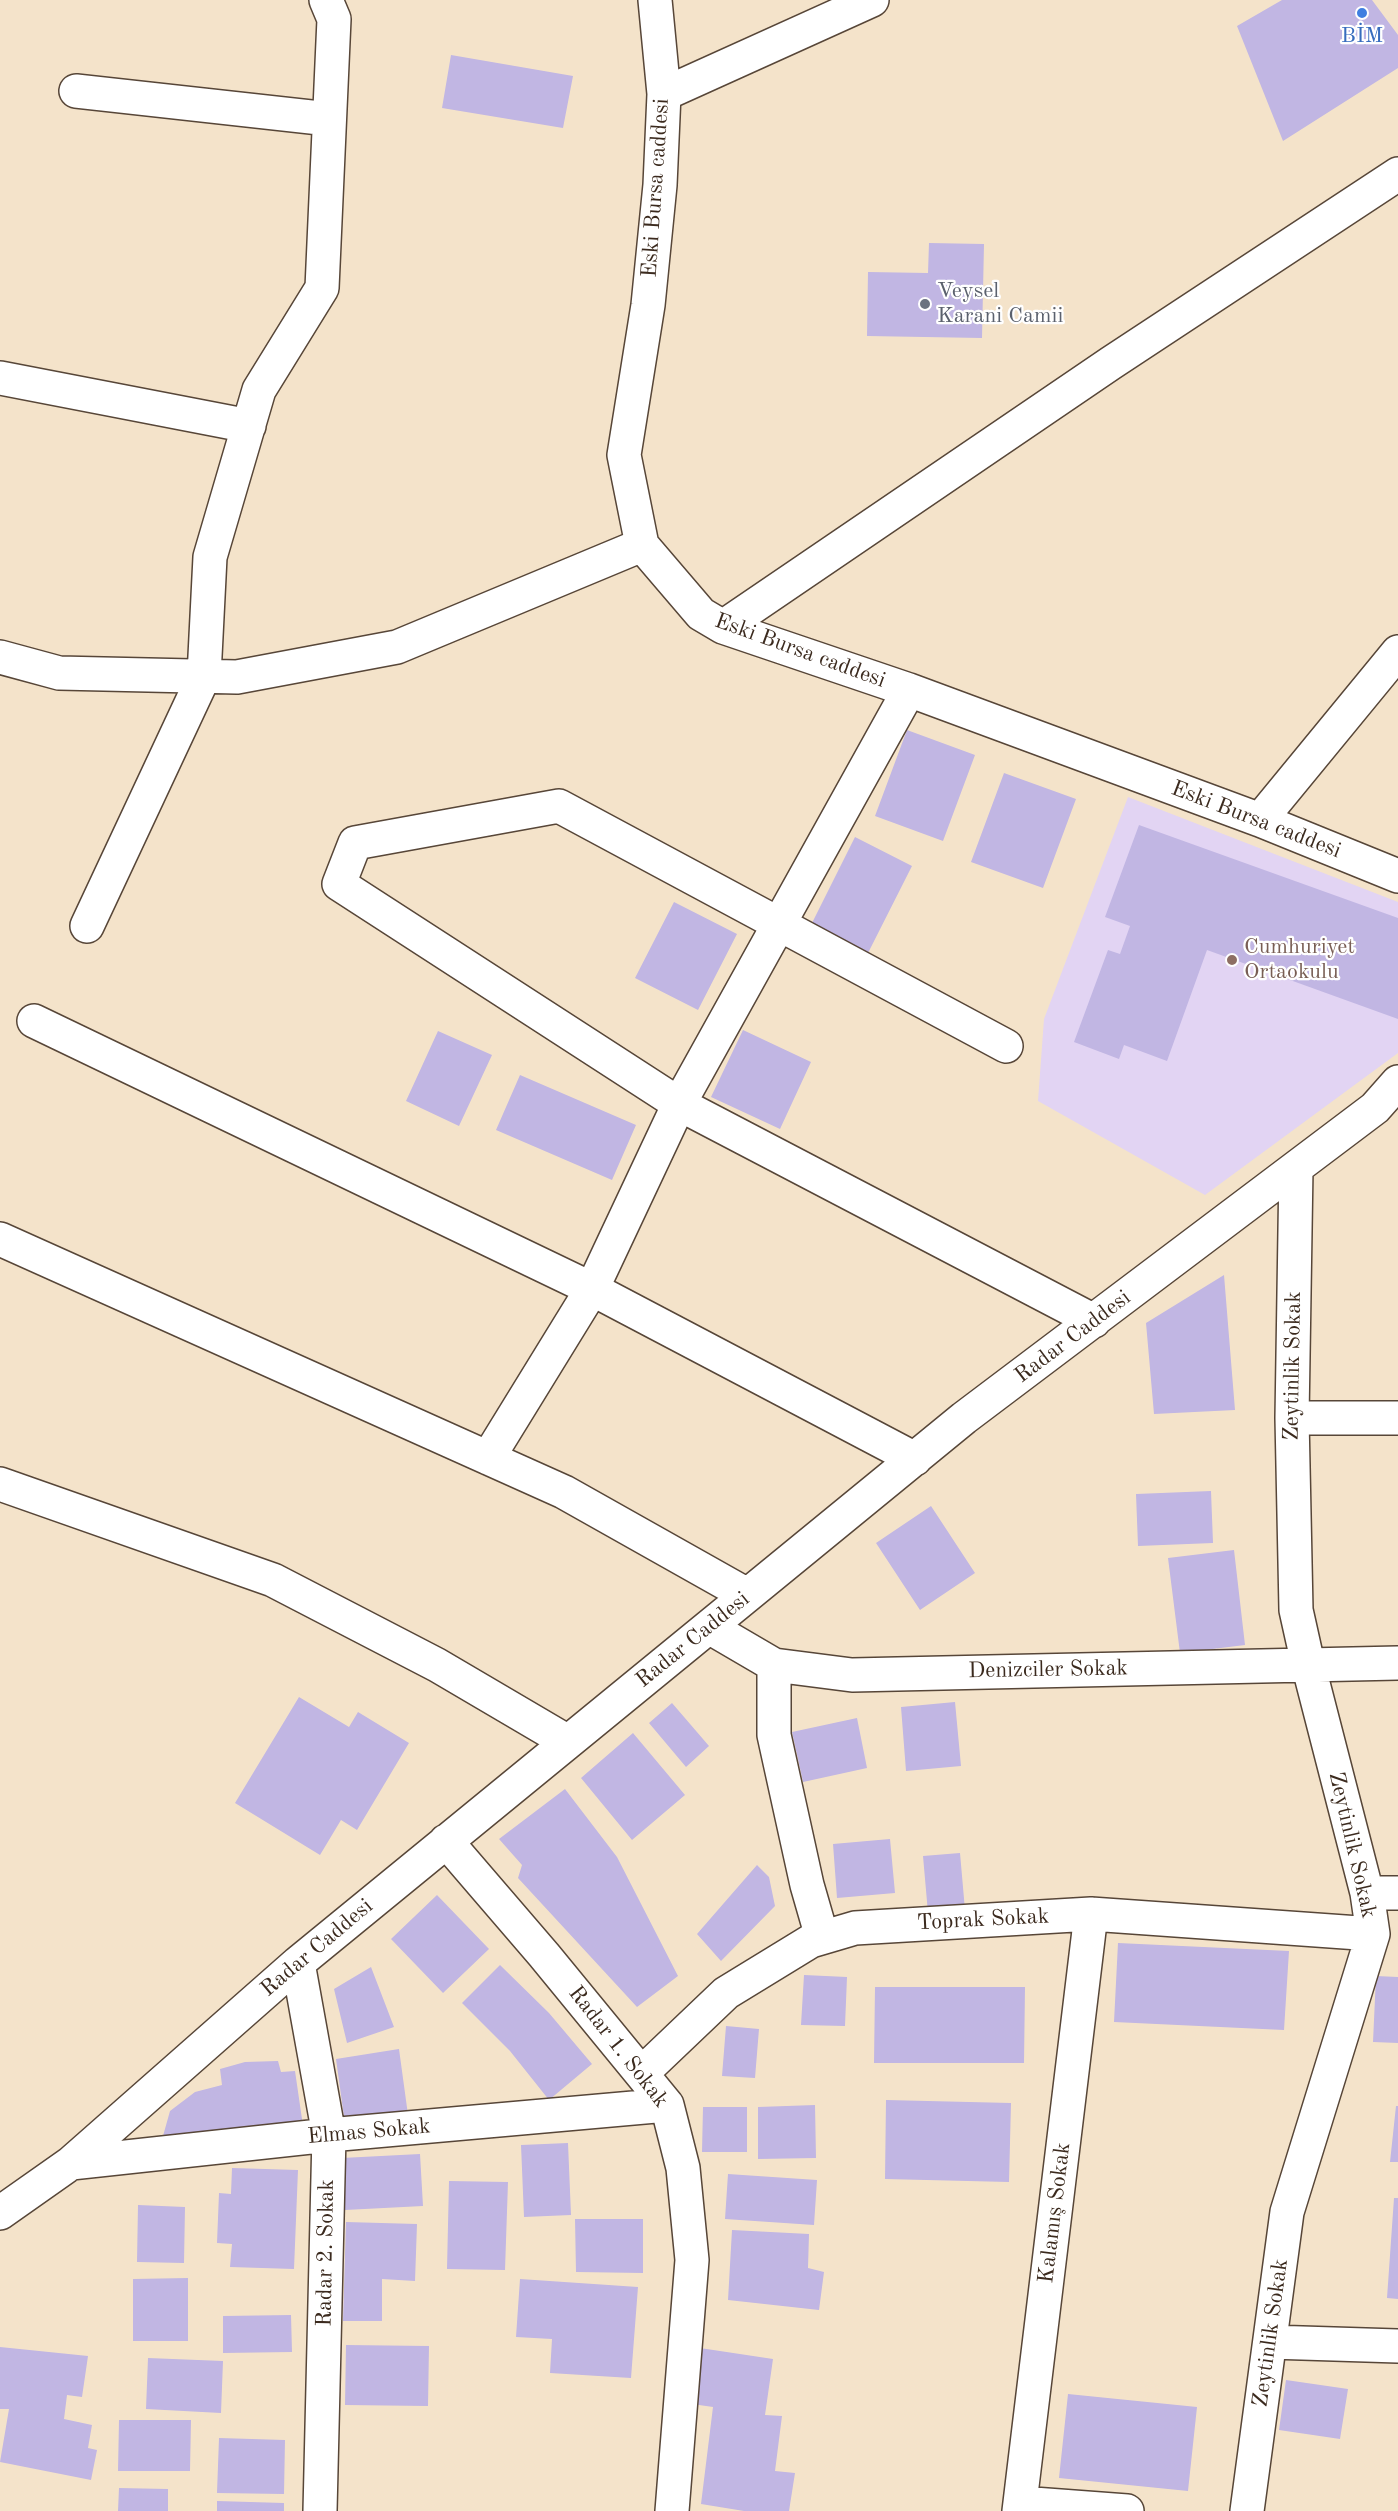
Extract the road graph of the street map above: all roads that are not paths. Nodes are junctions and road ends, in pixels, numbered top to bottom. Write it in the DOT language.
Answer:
graph roads {
  1 [pos="326,0"];
  2 [pos="655,0"];
  3 [pos="872,0"];
  4 [pos="76,91"];
  5 [pos="664,94"];
  6 [pos="330,119"];
  7 [pos="1398,174"];
  8 [pos="0,378"];
  9 [pos="249,426"];
  10 [pos="642,545"];
  11 [pos="723,627"];
  12 [pos="1398,652"];
  13 [pos="0,657"];
  14 [pos="204,676"];
  15 [pos="909,690"];
  16 [pos="1260,820"];
  17 [pos="1398,876"];
  18 [pos="779,924"];
  19 [pos="87,926"];
  20 [pos="34,1022"];
  21 [pos="1006,1046"];
  22 [pos="1398,1082"];
  23 [pos="679,1104"];
  24 [pos="1296,1168"];
  25 [pos="0,1239"];
  26 [pos="592,1289"];
  27 [pos="1094,1321"];
  28 [pos="1292,1418"];
  29 [pos="1398,1418"];
  30 [pos="488,1458"];
  31 [pos="915,1459"];
  32 [pos="0,1484"];
  33 [pos="747,1595"];
  34 [pos="709,1627"];
  35 [pos="1398,1663"];
  36 [pos="1308,1664"];
  37 [pos="774,1665"];
  38 [pos="568,1742"];
  39 [pos="446,1841"];
  40 [pos="1382,1893"];
  41 [pos="1091,1914"];
  42 [pos="1372,1934"];
  43 [pos="822,1937"];
  44 [pos="298,1963"];
  45 [pos="642,2073"];
  46 [pos="667,2105"];
  47 [pos="329,2135"];
  48 [pos="70,2163"];
  49 [pos="0,2213"];
  50 [pos="1269,2342"];
  51 [pos="1398,2346"];
  52 [pos="1019,2507"];
  53 [pos="320,2511"];
  54 [pos="672,2511"];
  55 [pos="1127,2511"];
  56 [pos="1247,2511"];
  1 -- 6 [label="street"];
  2 -- 5 [label="street, Eski Bursa caddesi"];
  3 -- 5 [label="street"];
  4 -- 6 [label="street"];
  5 -- 10 [label="street, Eski Bursa caddesi"];
  6 -- 9 [label="street"];
  7 -- 11 [label="street"];
  8 -- 9 [label="street"];
  9 -- 14 [label="street"];
  10 -- 11 [label="street, Eski Bursa caddesi"];
  10 -- 14 [label="street"];
  11 -- 15 [label="street, Eski Bursa caddesi"];
  12 -- 16 [label="street"];
  13 -- 14 [label="street"];
  14 -- 19 [label="street"];
  15 -- 16 [label="street, Eski Bursa caddesi"];
  15 -- 18 [label="street"];
  16 -- 17 [label="street, Eski Bursa caddesi"];
  18 -- 21 [label="street"];
  18 -- 23 [label="street"];
  18 -- 23 [label="street"];
  20 -- 26 [label="street"];
  22 -- 24 [label="street, Radar Caddesi"];
  23 -- 26 [label="street"];
  23 -- 27 [label="street"];
  24 -- 27 [label="street, Radar Caddesi"];
  24 -- 28 [label="street, Zeytinlik Sokak"];
  25 -- 30 [label="street"];
  26 -- 30 [label="street"];
  26 -- 31 [label="street"];
  27 -- 31 [label="street, Radar Caddesi"];
  28 -- 29 [label="street"];
  28 -- 36 [label="street, Zeytinlik Sokak"];
  30 -- 33 [label="street"];
  31 -- 33 [label="street, Radar Caddesi"];
  32 -- 38 [label="street"];
  33 -- 34 [label="street, Radar Caddesi"];
  34 -- 37 [label="street, Denizciler Sokak"];
  34 -- 38 [label="street, Radar Caddesi"];
  35 -- 36 [label="street, Denizciler Sokak"];
  36 -- 37 [label="street, Denizciler Sokak"];
  36 -- 40 [label="street, Zeytinlik Sokak"];
  37 -- 43 [label="street"];
  38 -- 39 [label="street, Radar Caddesi"];
  39 -- 44 [label="street, Radar Caddesi"];
  39 -- 45 [label="street, Radar 1. Sokak"];
  40 -- 42 [label="street, Zeytinlik Sokak"];
  41 -- 42 [label="street, Toprak Sokak"];
  41 -- 43 [label="street, Toprak Sokak"];
  41 -- 52 [label="street, Kalamış Sokak"];
  42 -- 50 [label="street, Zeytinlik Sokak"];
  43 -- 45 [label="street, Toprak Sokak"];
  44 -- 47 [label="street, Radar 2. Sokak"];
  44 -- 48 [label="street, Radar Caddesi"];
  45 -- 46 [label="street, Radar 1. Sokak"];
  46 -- 47 [label="street, Elmas Sokak"];
  46 -- 54 [label="street, Radar 1. Sokak"];
  47 -- 48 [label="street, Elmas Sokak"];
  47 -- 53 [label="street, Radar 2. Sokak"];
  48 -- 49 [label="street, Radar Caddesi"];
  50 -- 51 [label="street"];
  50 -- 56 [label="street, Zeytinlik Sokak"];
  52 -- 55 [label="street"];
}
